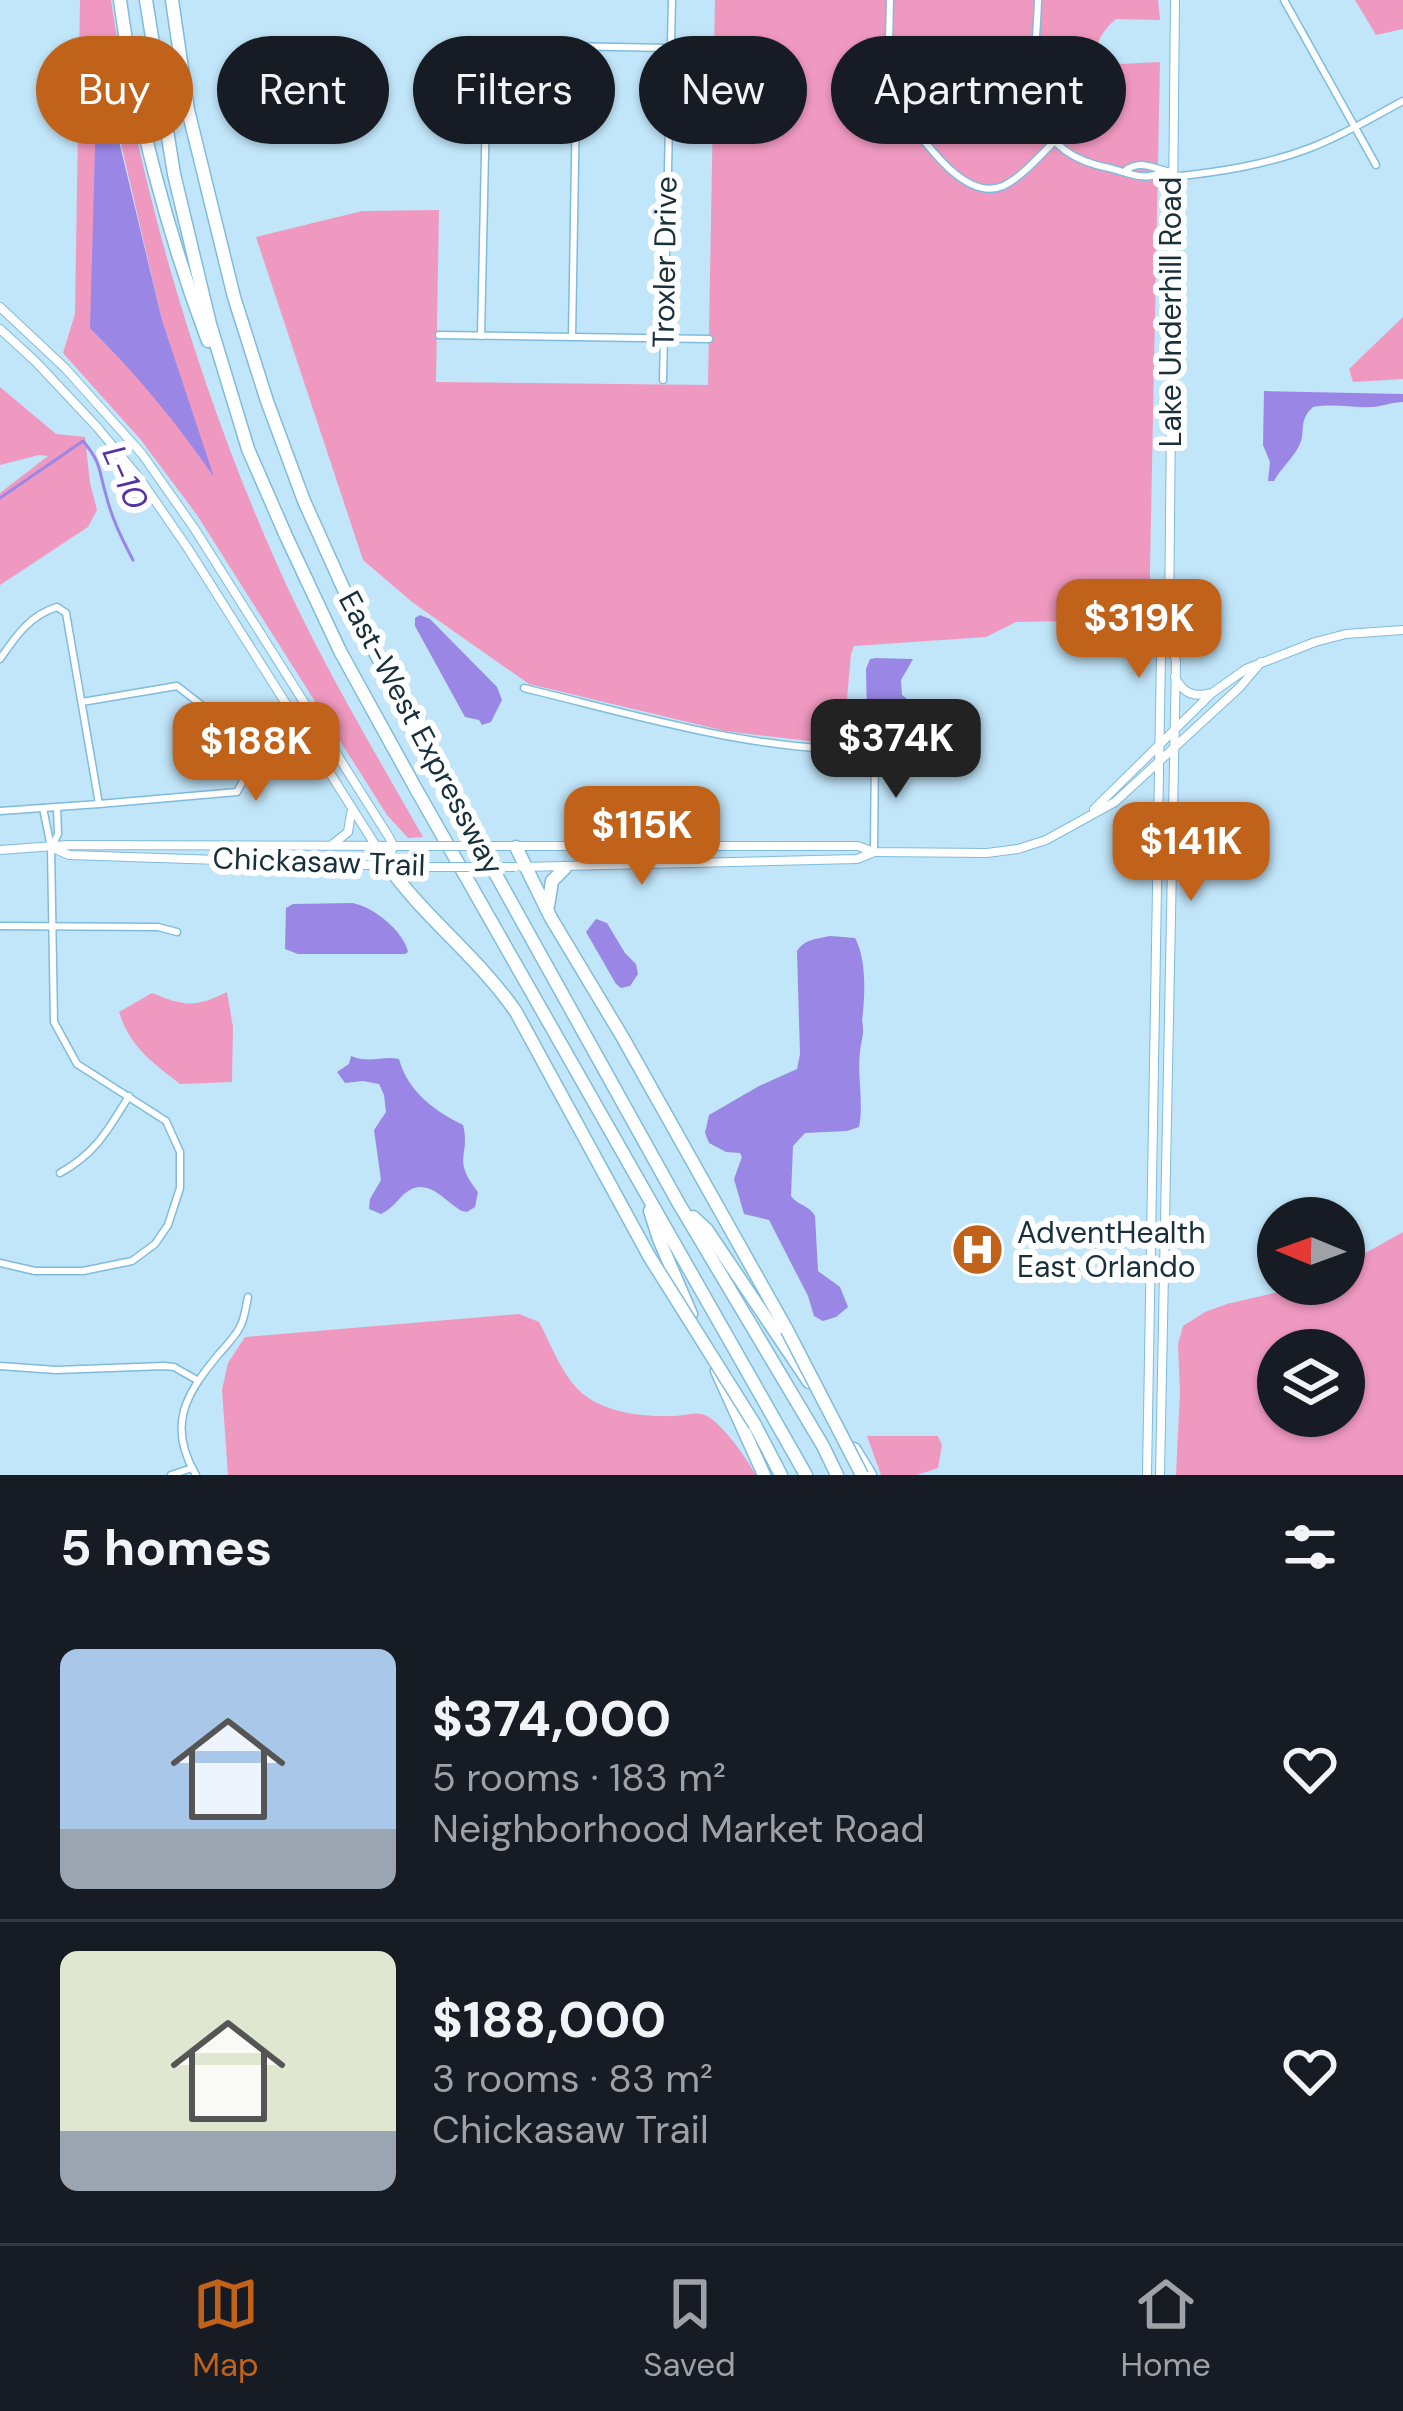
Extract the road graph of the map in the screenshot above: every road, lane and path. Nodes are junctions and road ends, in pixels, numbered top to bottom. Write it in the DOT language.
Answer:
graph roads {
  1 [pos="121,0"];
  2 [pos="146,0"];
  3 [pos="172,0"];
  4 [pos="672,0"];
  5 [pos="890,0"];
  6 [pos="1038,0"];
  7 [pos="1175,0"];
  8 [pos="1284,0"];
  9 [pos="670,36"];
  10 [pos="889,36"];
  11 [pos="1037,36"];
  12 [pos="1403,101"];
  13 [pos="1354,127"];
  14 [pos="485,144"];
  15 [pos="576,144"];
  16 [pos="667,144"];
  17 [pos="929,144"];
  18 [pos="1052,144"];
  19 [pos="1057,144"];
  20 [pos="1376,165"];
  21 [pos="1169,173"];
  22 [pos="0,308"];
  23 [pos="0,329"];
  24 [pos="439,335"];
  25 [pos="481,336"];
  26 [pos="572,337"];
  27 [pos="664,338"];
  28 [pos="709,339"];
  29 [pos="663,380"];
  30 [pos="248,448"];
  31 [pos="1169,624"];
  32 [pos="1403,630"];
  33 [pos="0,659"];
  34 [pos="1261,662"];
  35 [pos="1175,676"];
  36 [pos="524,688"];
  37 [pos="1213,693"];
  38 [pos="82,702"];
  39 [pos="1174,730"];
  40 [pos="1159,744"];
  41 [pos="1173,748"];
  42 [pos="1159,762"];
  43 [pos="1131,788"];
  44 [pos="1157,800"];
  45 [pos="99,804"];
  46 [pos="350,806"];
  47 [pos="57,807"];
  48 [pos="43,808"];
  49 [pos="0,811"];
  50 [pos="1090,814"];
  51 [pos="332,845"];
  52 [pos="376,845"];
  53 [pos="393,845"];
  54 [pos="509,846"];
  55 [pos="51,848"];
  56 [pos="0,850"];
  57 [pos="874,852"];
  58 [pos="388,866"];
  59 [pos="520,867"];
  60 [pos="565,868"];
  61 [pos="549,914"];
  62 [pos="0,926"];
  63 [pos="52,926"];
  64 [pos="177,932"];
  65 [pos="1154,1028"];
  66 [pos="1166,1058"];
  67 [pos="129,1096"];
  68 [pos="1152,1135"];
  69 [pos="1165,1167"];
  70 [pos="60,1172"];
  71 [pos="643,1186"];
  72 [pos="679,1204"];
  73 [pos="0,1263"];
  74 [pos="248,1297"];
  75 [pos="0,1366"];
  76 [pos="197,1380"];
  77 [pos="1149,1380"];
  78 [pos="1162,1381"];
  79 [pos="194,1472"];
  80 [pos="171,1475"];
  81 [pos="764,1475"];
  82 [pos="781,1475"];
  83 [pos="806,1475"];
  84 [pos="837,1475"];
  85 [pos="866,1475"];
  86 [pos="1147,1475"];
  87 [pos="1160,1475"];
  1 -- 30 [label="highway"];
  2 -- 30 [label="highway, East-West Expressway"];
  3 -- 72 [label="highway, East-West Expressway"];
  4 -- 9 [label="street, Troxler Drive"];
  5 -- 10 [label="street"];
  6 -- 11 [label="street"];
  7 -- 21 [label="street, Lake Underhill Road"];
  8 -- 13 [label="street"];
  12 -- 13 [label="street"];
  13 -- 20 [label="street"];
  13 -- 21 [label="street"];
  14 -- 25 [label="street"];
  15 -- 26 [label="street"];
  16 -- 27 [label="street, Troxler Drive"];
  17 -- 18 [label="street"];
  19 -- 21 [label="street"];
  21 -- 31 [label="street, Lake Underhill Road"];
  22 -- 53 [label="street"];
  23 -- 46 [label="street"];
  24 -- 25 [label="street"];
  25 -- 26 [label="street"];
  26 -- 27 [label="street"];
  27 -- 28 [label="street"];
  27 -- 29 [label="street, Troxler Drive"];
  30 -- 71 [label="highway, East-West Expressway"];
  31 -- 35 [label="street, Lake Underhill Road"];
  31 -- 40 [label="street, Lake Underhill Road"];
  32 -- 34 [label="street, Chickasaw Trail"];
  33 -- 38 [label="street"];
  34 -- 37 [label="street, Chickasaw Trail"];
  34 -- 41 [label="street, Chickasaw Trail"];
  35 -- 37 [label="street"];
  35 -- 39 [label="street, Lake Underhill Road"];
  36 -- 57 [label="street"];
  37 -- 39 [label="street, Chickasaw Trail"];
  38 -- 45 [label="street"];
  38 -- 45 [label="street"];
  39 -- 40 [label="street, Chickasaw Trail"];
  39 -- 41 [label="street, Lake Underhill Road"];
  40 -- 42 [label="street, Lake Underhill Road"];
  40 -- 50 [label="street, Chickasaw Trail"];
  41 -- 42 [label="street, Chickasaw Trail"];
  41 -- 66 [label="street, Lake Underhill Road"];
  42 -- 43 [label="street, Chickasaw Trail"];
  42 -- 44 [label="street, Lake Underhill Road"];
  43 -- 44 [label="street"];
  43 -- 50 [label="street, Chickasaw Trail"];
  44 -- 65 [label="street, Lake Underhill Road"];
  45 -- 47 [label="street"];
  46 -- 51 [label="street"];
  46 -- 52 [label="street"];
  47 -- 48 [label="street"];
  47 -- 55 [label="street"];
  48 -- 49 [label="street"];
  48 -- 55 [label="street"];
  50 -- 57 [label="street, Chickasaw Trail"];
  51 -- 52 [label="street, Chickasaw Trail"];
  51 -- 55 [label="street, Chickasaw Trail"];
  52 -- 53 [label="street, Chickasaw Trail"];
  52 -- 58 [label="street"];
  53 -- 54 [label="street, Chickasaw Trail, bridge"];
  53 -- 58 [label="street"];
  54 -- 57 [label="street, Chickasaw Trail"];
  54 -- 59 [label="highway"];
  55 -- 56 [label="street, Chickasaw Trail"];
  55 -- 58 [label="street, Chickasaw Trail"];
  55 -- 63 [label="street"];
  57 -- 60 [label="street, Chickasaw Trail"];
  58 -- 59 [label="street, Chickasaw Trail, bridge"];
  58 -- 82 [label="highway, bridge"];
  59 -- 60 [label="street, Chickasaw Trail"];
  59 -- 61 [label="highway"];
  60 -- 61 [label="highway"];
  61 -- 85 [label="highway, bridge"];
  62 -- 63 [label="street"];
  63 -- 64 [label="street"];
  63 -- 67 [label="street"];
  65 -- 66 [label="street"];
  65 -- 68 [label="street, Lake Underhill Road"];
  66 -- 69 [label="street, Lake Underhill Road"];
  67 -- 70 [label="street"];
  67 -- 73 [label="street"];
  68 -- 69 [label="street"];
  68 -- 77 [label="street, Lake Underhill Road"];
  69 -- 78 [label="street, Lake Underhill Road"];
  71 -- 81 [label="highway"];
  71 -- 83 [label="highway, East-West Expressway"];
  72 -- 84 [label="highway, East-West Expressway"];
  72 -- 85 [label="highway"];
  74 -- 76 [label="street"];
  75 -- 76 [label="street"];
  76 -- 79 [label="street"];
  77 -- 78 [label="street"];
  77 -- 86 [label="street, Lake Underhill Road"];
  78 -- 87 [label="street, Lake Underhill Road"];
  79 -- 80 [label="street"];
}
